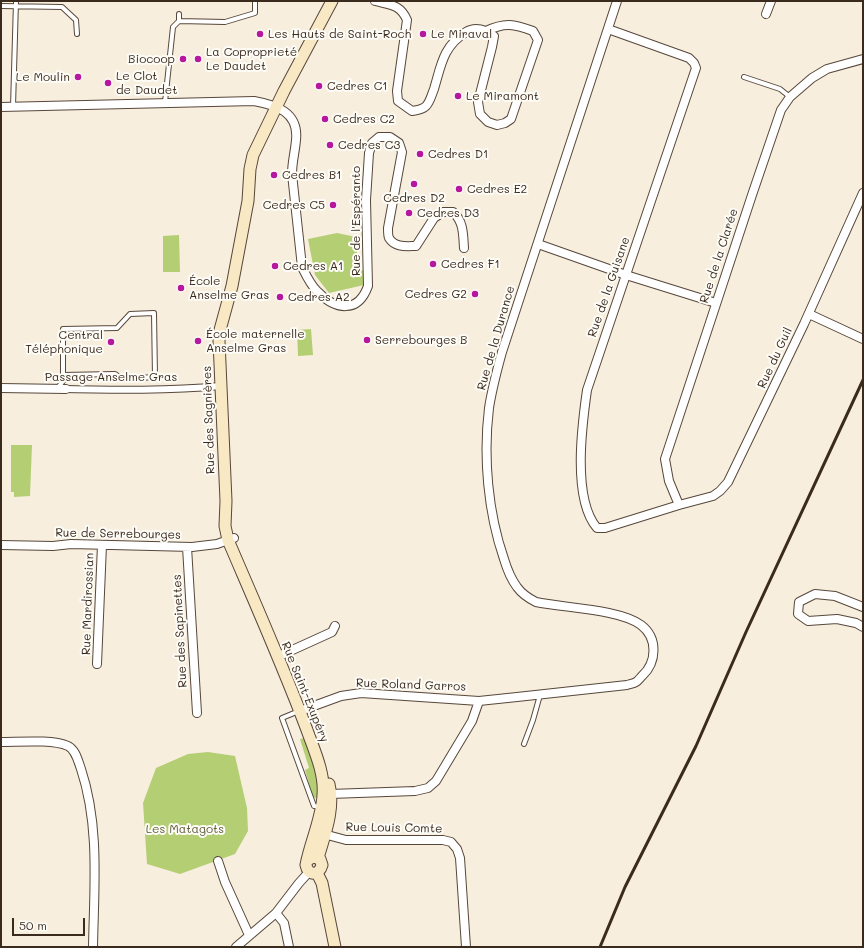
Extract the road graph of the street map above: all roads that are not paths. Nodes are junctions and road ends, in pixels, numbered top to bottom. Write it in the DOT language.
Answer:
graph roads {
  1 [pos="16,1"];
  2 [pos="255,1"];
  3 [pos="332,1"];
  4 [pos="375,1"];
  5 [pos="617,1"];
  6 [pos="772,1"];
  7 [pos="1,6"];
  8 [pos="16,6"];
  9 [pos="180,14"];
  10 [pos="766,14"];
  11 [pos="179,21"];
  12 [pos="608,30"];
  13 [pos="486,31"];
  14 [pos="77,34"];
  15 [pos="863,59"];
  16 [pos="744,77"];
  17 [pos="790,97"];
  18 [pos="165,102"];
  19 [pos="1,107"];
  20 [pos="13,107"];
  21 [pos="276,107"];
  22 [pos="863,193"];
  23 [pos="538,244"];
  24 [pos="464,248"];
  25 [pos="626,275"];
  26 [pos="716,303"];
  27 [pos="809,314"];
  28 [pos="863,340"];
  29 [pos="63,375"];
  30 [pos="220,386"];
  31 [pos="1,388"];
  32 [pos="57,389"];
  33 [pos="66,389"];
  34 [pos="679,505"];
  35 [pos="231,539"];
  36 [pos="1,545"];
  37 [pos="102,545"];
  38 [pos="187,547"];
  39 [pos="863,607"];
  40 [pos="336,626"];
  41 [pos="863,627"];
  42 [pos="280,656"];
  43 [pos="97,664"];
  44 [pos="540,695"];
  45 [pos="517,698"];
  46 [pos="480,700"];
  47 [pos="302,710"];
  48 [pos="197,713"];
  49 [pos="1,742"];
  50 [pos="524,744"];
  51 [pos="324,801"];
  52 [pos="320,833"];
  53 [pos="218,860"];
  54 [pos="313,872"];
  55 [pos="276,913"];
  56 [pos="249,935"];
  57 [pos="93,947"];
  58 [pos="236,947"];
  59 [pos="289,947"];
  60 [pos="335,947"];
  61 [pos="466,947"];
  1 -- 8 [label="lane"];
  2 -- 11 [label="lane"];
  3 -- 21 [label="main road, Rue des Sagnières"];
  4 -- 13 [label="street"];
  5 -- 12 [label="street, Rue de la Durance"];
  6 -- 10 [label="street"];
  7 -- 8 [label="lane"];
  8 -- 14 [label="lane"];
  8 -- 20 [label="lane"];
  9 -- 11 [label="lane"];
  11 -- 18 [label="lane"];
  12 -- 23 [label="street, Rue de la Durance"];
  12 -- 25 [label="street, Rue de la Guisane"];
  13 -- 13 [label="street"];
  15 -- 17 [label="street, Rue de la Clarée"];
  16 -- 17 [label="lane"];
  17 -- 26 [label="street, Rue de la Clarée"];
  18 -- 20 [label="street"];
  18 -- 21 [label="street"];
  19 -- 20 [label="street"];
  21 -- 24 [label="street, Rue de l'Espéranto"];
  21 -- 30 [label="main road, Rue des Sagnières"];
  22 -- 27 [label="street, Rue du Guil"];
  23 -- 25 [label="street"];
  23 -- 44 [label="street, Rue de la Durance"];
  25 -- 26 [label="street"];
  25 -- 34 [label="street, Rue de la Guisane"];
  26 -- 34 [label="street, Rue de la Clarée"];
  27 -- 28 [label="street"];
  27 -- 34 [label="street, Rue du Guil"];
  29 -- 29 [label="lane"];
  29 -- 32 [label="lane"];
  30 -- 33 [label="street, Passage Anselme Gras"];
  30 -- 35 [label="main road, Rue des Sagnières"];
  31 -- 32 [label="street, Passage Anselme Gras"];
  32 -- 33 [label="street, Passage Anselme Gras"];
  35 -- 38 [label="street, Rue de Serrebourges"];
  35 -- 42 [label="main road, Rue Saint-Exupéry"];
  36 -- 37 [label="street, Rue de Serrebourges"];
  37 -- 38 [label="street, Rue de Serrebourges"];
  37 -- 43 [label="street, Rue Mardirossian"];
  38 -- 48 [label="street, Rue des Sapinettes"];
  39 -- 41 [label="street"];
  40 -- 42 [label="street"];
  42 -- 47 [label="main road, Rue Saint-Exupéry"];
  44 -- 45 [label="street, Rue de la Durance"];
  44 -- 50 [label="lane"];
  45 -- 46 [label="street, Rue Roland Garros"];
  46 -- 47 [label="street, Rue Roland Garros"];
  46 -- 51 [label="street"];
  47 -- 51 [label="main road, Rue Saint-Exupéry"];
  47 -- 51 [label="lane"];
  49 -- 57 [label="street"];
  51 -- 52 [label="main road, Rue Saint-Exupéry"];
  51 -- 52 [label="main road, Rue Saint-Exupéry"];
  52 -- 54 [label="main road, Rue Saint-Exupéry"];
  52 -- 61 [label="street, Rue Louis Comte"];
  53 -- 56 [label="street"];
  54 -- 55 [label="street"];
  54 -- 60 [label="main road"];
  55 -- 56 [label="street"];
  55 -- 59 [label="street"];
  56 -- 58 [label="street"];
}
